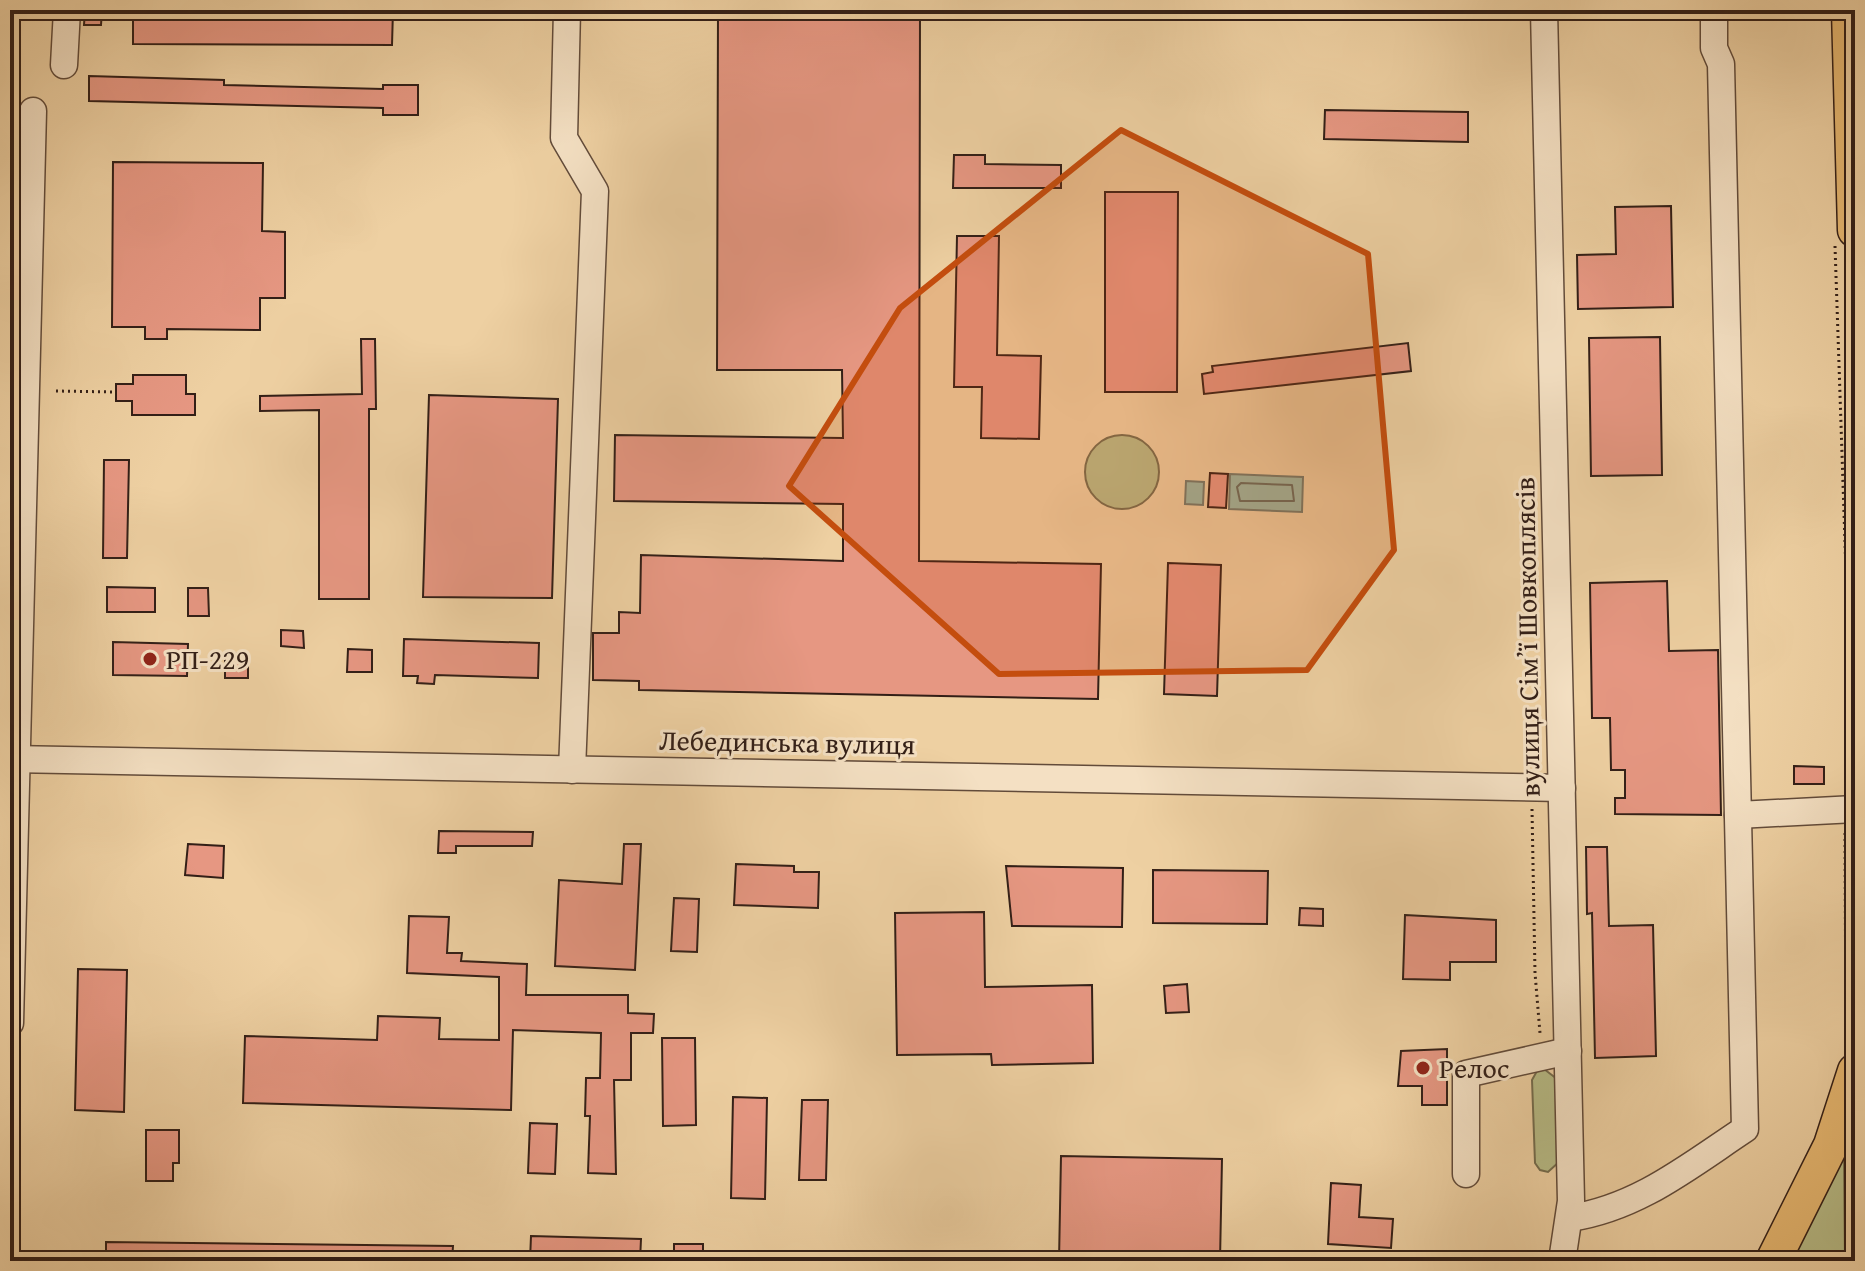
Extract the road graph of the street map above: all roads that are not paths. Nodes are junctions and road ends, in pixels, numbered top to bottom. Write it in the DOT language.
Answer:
graph roads {
  1 [pos="67,10"];
  2 [pos="567,10"];
  3 [pos="1544,10"];
  4 [pos="1714,10"];
  5 [pos="1849,10"];
  6 [pos="64,65"];
  7 [pos="33,111"];
  8 [pos="1845,231"];
  9 [pos="20,259"];
  10 [pos="13,759"];
  11 [pos="572,770"];
  12 [pos="1562,788"];
  13 [pos="1851,810"];
  14 [pos="1738,815"];
  15 [pos="10,1023"];
  16 [pos="1568,1051"];
  17 [pos="1850,1061"];
  18 [pos="1466,1174"];
  19 [pos="1570,1218"];
  20 [pos="1562,1261"];
  21 [pos="1773,1261"];
  1 -- 6 [label="street"];
  2 -- 11 [label="street"];
  3 -- 12 [label="street, вулиця Сімʼї Шовкоплясів"];
  4 -- 14 [label="street"];
  5 -- 8 [label="main road"];
  7 -- 9 [label="street"];
  9 -- 10 [label="street"];
  10 -- 11 [label="street, Лебединська вулиця"];
  10 -- 15 [label="street"];
  11 -- 12 [label="street, Лебединська вулиця"];
  12 -- 16 [label="street, вулиця Сімʼї Шовкоплясів"];
  13 -- 14 [label="street"];
  14 -- 19 [label="street"];
  16 -- 18 [label="street"];
  16 -- 19 [label="street, вулиця Сімʼї Шовкоплясів"];
  17 -- 21 [label="main road"];
  19 -- 20 [label="street, вулиця Сімʼї Шовкоплясів"];
}
